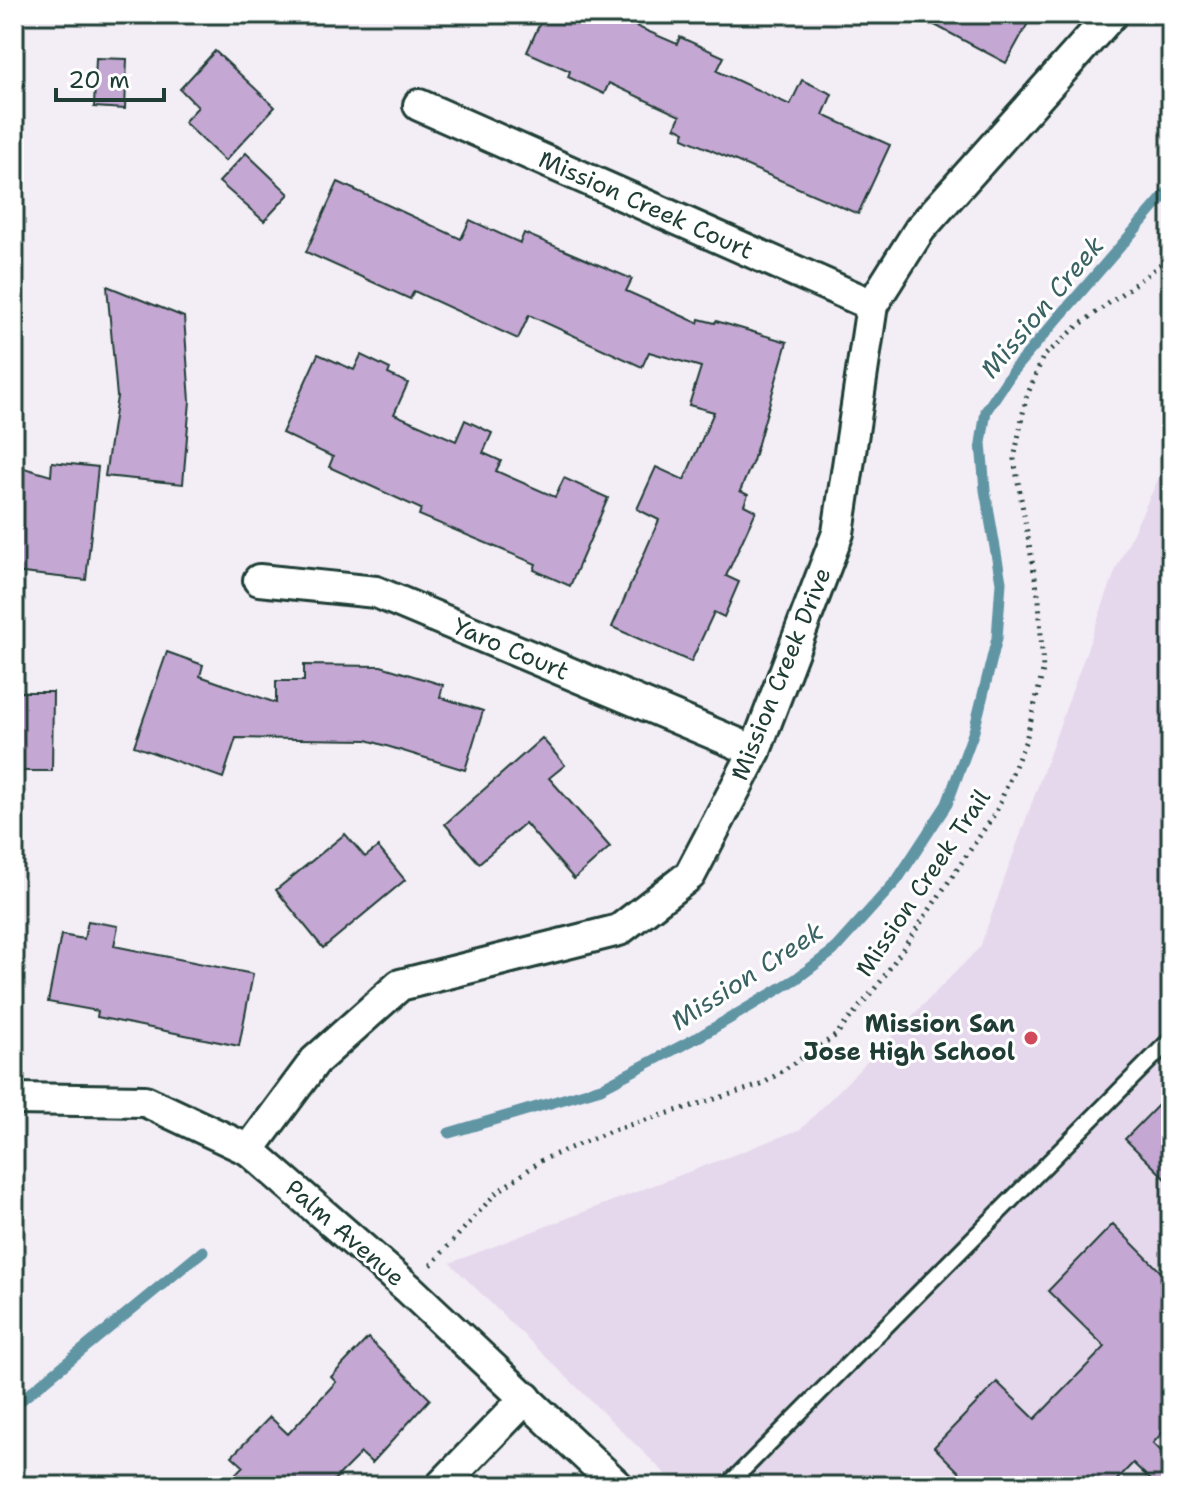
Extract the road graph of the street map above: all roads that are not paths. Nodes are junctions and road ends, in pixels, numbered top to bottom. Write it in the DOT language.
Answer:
graph roads {
  1 [pos="1112,14"];
  2 [pos="419,105"];
  3 [pos="872,305"];
  4 [pos="259,580"];
  5 [pos="755,751"];
  6 [pos="1171,1039"];
  7 [pos="14,1099"];
  8 [pos="249,1150"];
  9 [pos="526,1398"];
  10 [pos="441,1486"];
  11 [pos="618,1486"];
  12 [pos="727,1486"];
  1 -- 3 [label="street, Mission Creek Drive"];
  2 -- 3 [label="street, Mission Creek Court"];
  3 -- 5 [label="street, Mission Creek Drive"];
  4 -- 5 [label="street, Yaro Court"];
  5 -- 8 [label="street, Mission Creek Drive"];
  6 -- 12 [label="lane"];
  7 -- 8 [label="street, Palm Avenue"];
  8 -- 9 [label="street, Palm Avenue"];
  9 -- 10 [label="street"];
  9 -- 11 [label="street, Palm Avenue"];
}
